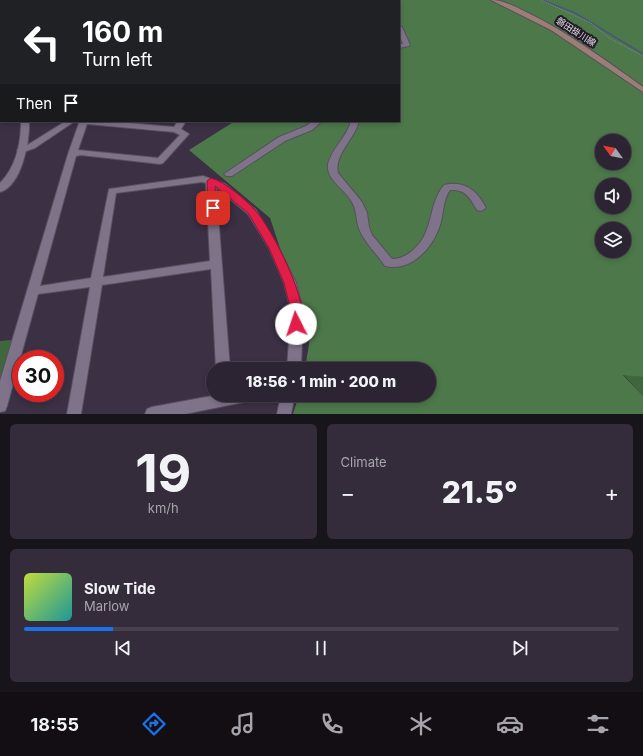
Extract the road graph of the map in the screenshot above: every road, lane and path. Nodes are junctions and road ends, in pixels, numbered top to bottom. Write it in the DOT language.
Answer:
graph roads {
  1 [pos="494,0"];
  2 [pos="541,0"];
  3 [pos="400,29"];
  4 [pos="400,46"];
  5 [pos="643,56"];
  6 [pos="643,90"];
  7 [pos="25,122"];
  8 [pos="69,122"];
  9 [pos="81,122"];
  10 [pos="103,122"];
  11 [pos="181,122"];
  12 [pos="317,122"];
  13 [pos="355,122"];
  14 [pos="125,123"];
  15 [pos="176,130"];
  16 [pos="21,150"];
  17 [pos="72,154"];
  18 [pos="229,174"];
  19 [pos="211,181"];
  20 [pos="0,189"];
  21 [pos="481,208"];
  22 [pos="216,264"];
  23 [pos="97,283"];
  24 [pos="33,291"];
  25 [pos="223,362"];
  26 [pos="294,362"];
  27 [pos="206,401"];
  28 [pos="287,402"];
  29 [pos="0,406"];
  30 [pos="74,414"];
  31 [pos="152,414"];
  32 [pos="284,414"];
  1 -- 6 [label="main road, 磐田掛川線"];
  2 -- 5 [label="path"];
  3 -- 4 [label="street"];
  7 -- 16 [label="street"];
  8 -- 16 [label="street"];
  9 -- 17 [label="street"];
  10 -- 14 [label="street"];
  11 -- 15 [label="street"];
  12 -- 18 [label="street"];
  13 -- 21 [label="street"];
  14 -- 15 [label="street"];
  15 -- 17 [label="street"];
  16 -- 20 [label="street"];
  17 -- 24 [label="street"];
  19 -- 22 [label="street"];
  19 -- 23 [label="street"];
  19 -- 26 [label="street"];
  22 -- 23 [label="street"];
  22 -- 25 [label="street"];
  23 -- 24 [label="street"];
  23 -- 30 [label="street"];
  24 -- 29 [label="street"];
  27 -- 31 [label="street"];
  28 -- 32 [label="street"];
}
